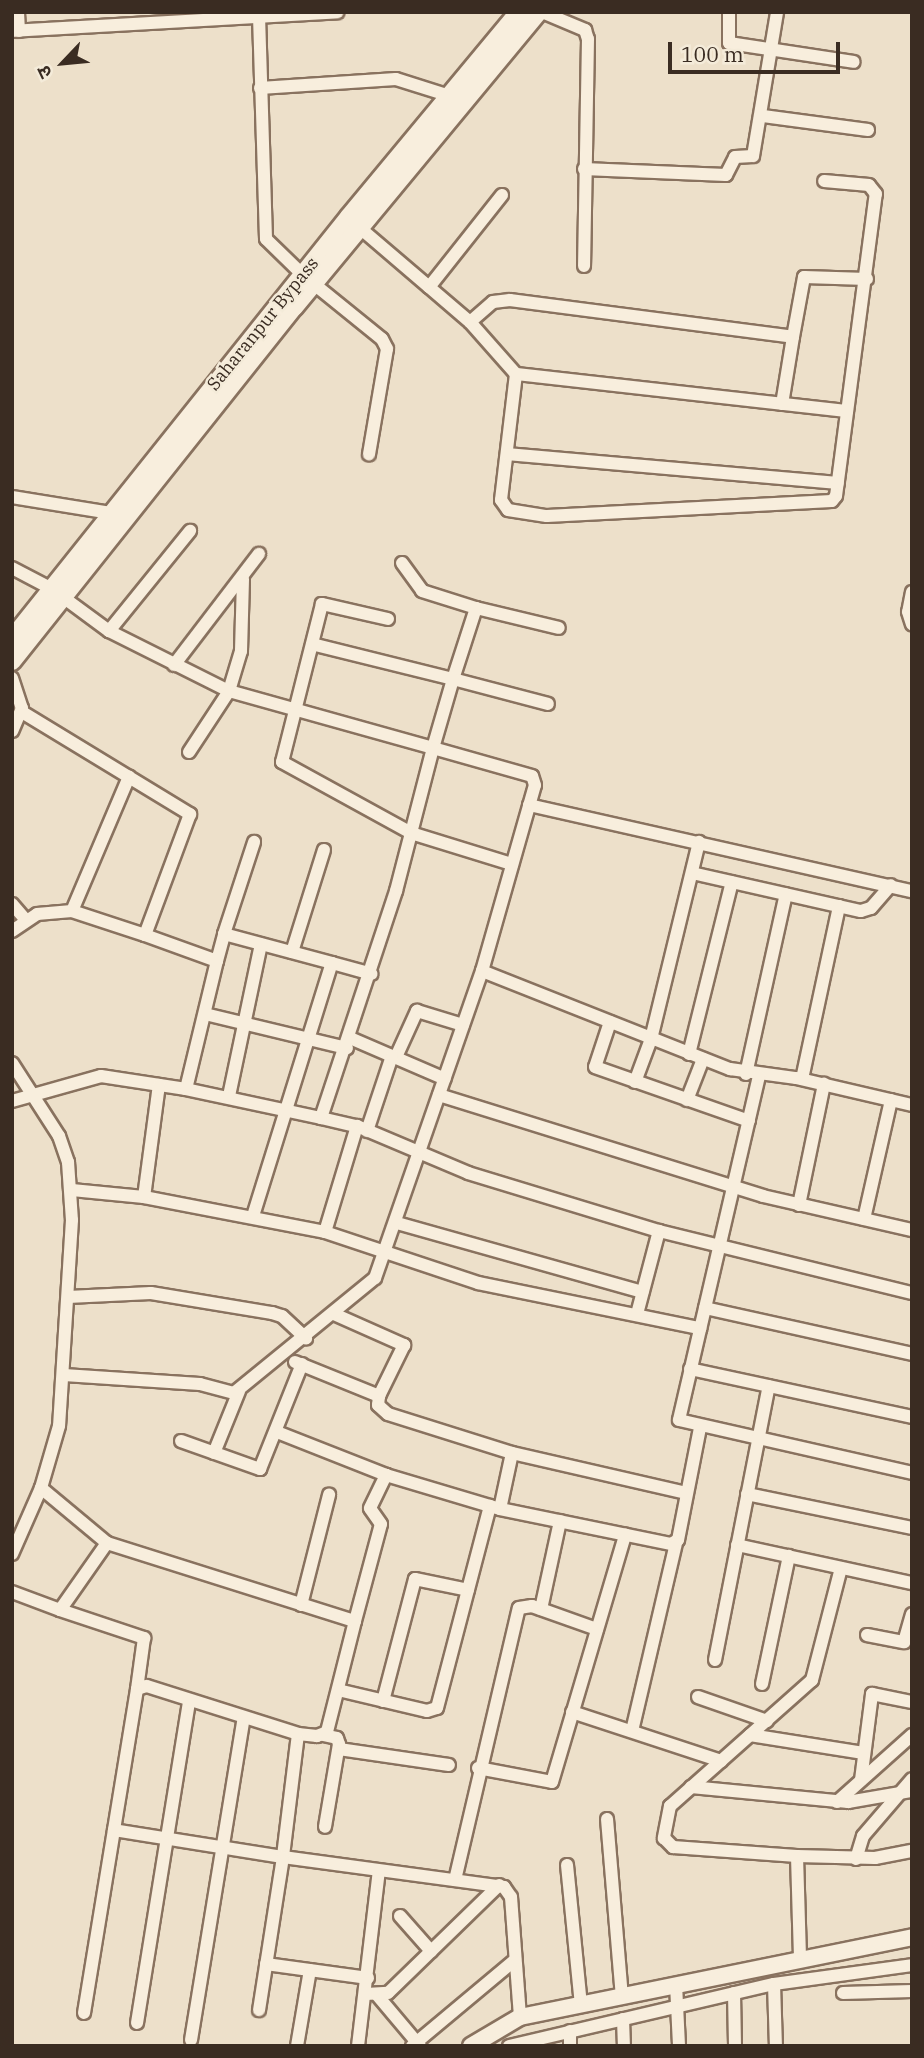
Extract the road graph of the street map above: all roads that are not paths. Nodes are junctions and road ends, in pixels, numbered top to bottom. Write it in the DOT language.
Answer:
graph roads {
  1 [pos="18,12"];
  2 [pos="337,12"];
  3 [pos="519,12"];
  4 [pos="540,12"];
  5 [pos="729,12"];
  6 [pos="777,12"];
  7 [pos="259,16"];
  8 [pos="16,31"];
  9 [pos="773,50"];
  10 [pos="854,62"];
  11 [pos="260,88"];
  12 [pos="450,96"];
  13 [pos="763,116"];
  14 [pos="868,130"];
  15 [pos="584,169"];
  16 [pos="824,181"];
  17 [pos="502,195"];
  18 [pos="360,228"];
  19 [pos="333,248"];
  20 [pos="583,266"];
  21 [pos="308,279"];
  22 [pos="867,279"];
  23 [pos="429,287"];
  24 [pos="470,322"];
  25 [pos="793,337"];
  26 [pos="516,374"];
  27 [pos="782,404"];
  28 [pos="847,411"];
  29 [pos="369,454"];
  30 [pos="507,454"];
  31 [pos="838,483"];
  32 [pos="12,497"];
  33 [pos="111,513"];
  34 [pos="190,531"];
  35 [pos="260,554"];
  36 [pos="402,563"];
  37 [pos="12,568"];
  38 [pos="243,579"];
  39 [pos="912,592"];
  40 [pos="57,594"];
  41 [pos="476,608"];
  42 [pos="388,619"];
  43 [pos="912,624"];
  44 [pos="559,628"];
  45 [pos="109,631"];
  46 [pos="12,639"];
  47 [pos="312,643"];
  48 [pos="12,661"];
  49 [pos="174,665"];
  50 [pos="12,678"];
  51 [pos="453,679"];
  52 [pos="229,691"];
  53 [pos="548,704"];
  54 [pos="22,712"];
  55 [pos="296,713"];
  56 [pos="12,732"];
  57 [pos="433,748"];
  58 [pos="188,752"];
  59 [pos="129,777"];
  60 [pos="529,806"];
  61 [pos="411,833"];
  62 [pos="254,842"];
  63 [pos="699,842"];
  64 [pos="324,850"];
  65 [pos="512,864"];
  66 [pos="692,873"];
  67 [pos="732,882"];
  68 [pos="891,886"];
  69 [pos="912,891"];
  70 [pos="786,894"];
  71 [pos="12,904"];
  72 [pos="839,906"];
  73 [pos="72,911"];
  74 [pos="26,920"];
  75 [pos="12,931"];
  76 [pos="145,934"];
  77 [pos="224,934"];
  78 [pos="261,944"];
  79 [pos="292,952"];
  80 [pos="217,961"];
  81 [pos="332,963"];
  82 [pos="482,971"];
  83 [pos="372,974"];
  84 [pos="205,1014"];
  85 [pos="244,1022"];
  86 [pos="610,1022"];
  87 [pos="463,1025"];
  88 [pos="307,1036"];
  89 [pos="650,1038"];
  90 [pos="348,1043"];
  91 [pos="690,1054"];
  92 [pos="394,1056"];
  93 [pos="704,1059"];
  94 [pos="12,1063"];
  95 [pos="746,1074"];
  96 [pos="760,1076"];
  97 [pos="445,1079"];
  98 [pos="802,1079"];
  99 [pos="635,1082"];
  100 [pos="824,1084"];
  101 [pos="159,1085"];
  102 [pos="186,1089"];
  103 [pos="34,1094"];
  104 [pos="439,1094"];
  105 [pos="229,1096"];
  106 [pos="687,1100"];
  107 [pos="891,1100"];
  108 [pos="12,1101"];
  109 [pos="912,1105"];
  110 [pos="284,1109"];
  111 [pos="321,1118"];
  112 [pos="749,1121"];
  113 [pos="362,1128"];
  114 [pos="419,1153"];
  115 [pos="734,1187"];
  116 [pos="72,1190"];
  117 [pos="144,1197"];
  118 [pos="799,1205"];
  119 [pos="253,1216"];
  120 [pos="864,1219"];
  121 [pos="397,1223"];
  122 [pos="912,1230"];
  123 [pos="325,1231"];
  124 [pos="659,1231"];
  125 [pos="720,1247"];
  126 [pos="388,1250"];
  127 [pos="643,1292"];
  128 [pos="912,1293"];
  129 [pos="68,1297"];
  130 [pos="705,1308"];
  131 [pos="334,1314"];
  132 [pos="638,1314"];
  133 [pos="700,1328"];
  134 [pos="306,1338"];
  135 [pos="912,1354"];
  136 [pos="283,1357"];
  137 [pos="302,1364"];
  138 [pos="690,1369"];
  139 [pos="64,1375"];
  140 [pos="769,1386"];
  141 [pos="239,1391"];
  142 [pos="379,1396"];
  143 [pos="912,1417"];
  144 [pos="700,1428"];
  145 [pos="277,1432"];
  146 [pos="181,1441"];
  147 [pos="757,1441"];
  148 [pos="214,1453"];
  149 [pos="512,1453"];
  150 [pos="912,1473"];
  151 [pos="386,1475"];
  152 [pos="41,1488"];
  153 [pos="686,1493"];
  154 [pos="747,1494"];
  155 [pos="329,1495"];
  156 [pos="495,1508"];
  157 [pos="560,1521"];
  158 [pos="912,1528"];
  159 [pos="625,1535"];
  160 [pos="107,1543"];
  161 [pos="676,1544"];
  162 [pos="737,1545"];
  163 [pos="12,1554"];
  164 [pos="789,1556"];
  165 [pos="841,1568"];
  166 [pos="912,1583"];
  167 [pos="468,1590"];
  168 [pos="12,1592"];
  169 [pos="301,1605"];
  170 [pos="541,1609"];
  171 [pos="60,1610"];
  172 [pos="912,1614"];
  173 [pos="355,1621"];
  174 [pos="597,1629"];
  175 [pos="867,1635"];
  176 [pos="715,1660"];
  177 [pos="762,1684"];
  178 [pos="137,1689"];
  179 [pos="338,1690"];
  180 [pos="698,1697"];
  181 [pos="189,1701"];
  182 [pos="383,1701"];
  183 [pos="912,1702"];
  184 [pos="572,1712"];
  185 [pos="244,1718"];
  186 [pos="767,1721"];
  187 [pos="632,1731"];
  188 [pos="298,1734"];
  189 [pos="323,1735"];
  190 [pos="750,1735"];
  191 [pos="912,1735"];
  192 [pos="339,1749"];
  193 [pos="864,1753"];
  194 [pos="721,1760"];
  195 [pos="449,1765"];
  196 [pos="478,1768"];
  197 [pos="912,1779"];
  198 [pos="861,1780"];
  199 [pos="691,1787"];
  200 [pos="906,1792"];
  201 [pos="837,1802"];
  202 [pos="607,1819"];
  203 [pos="325,1827"];
  204 [pos="114,1830"];
  205 [pos="168,1839"];
  206 [pos="223,1847"];
  207 [pos="912,1852"];
  208 [pos="797,1856"];
  209 [pos="283,1857"];
  210 [pos="856,1859"];
  211 [pos="567,1865"];
  212 [pos="379,1871"];
  213 [pos="454,1880"];
  214 [pos="499,1885"];
  215 [pos="400,1916"];
  216 [pos="912,1937"];
  217 [pos="431,1951"];
  218 [pos="515,1959"];
  219 [pos="800,1959"];
  220 [pos="266,1964"];
  221 [pos="912,1965"];
  222 [pos="310,1970"];
  223 [pos="368,1978"];
  224 [pos="774,1984"];
  225 [pos="912,1992"];
  226 [pos="734,1993"];
  227 [pos="843,1993"];
  228 [pos="372,1995"];
  229 [pos="677,1995"];
  230 [pos="622,1997"];
  231 [pos="580,2005"];
  232 [pos="259,2010"];
  233 [pos="84,2013"];
  234 [pos="520,2017"];
  235 [pos="623,2019"];
  236 [pos="137,2023"];
  237 [pos="570,2031"];
  238 [pos="191,2040"];
  239 [pos="531,2043"];
  240 [pos="417,2045"];
  241 [pos="297,2046"];
  242 [pos="358,2046"];
  243 [pos="471,2046"];
  244 [pos="509,2046"];
  245 [pos="570,2046"];
  246 [pos="624,2046"];
  247 [pos="679,2046"];
  248 [pos="735,2046"];
  249 [pos="776,2046"];
  1 -- 8 [label="street"];
  2 -- 7 [label="street"];
  3 -- 12 [label="main road, Saharanpur Bypass"];
  4 -- 15 [label="street"];
  4 -- 18 [label="main road"];
  5 -- 9 [label="street"];
  6 -- 9 [label="street"];
  7 -- 8 [label="street"];
  7 -- 11 [label="street"];
  9 -- 10 [label="street"];
  9 -- 13 [label="street"];
  11 -- 12 [label="street"];
  11 -- 21 [label="street"];
  12 -- 19 [label="main road, Saharanpur Bypass"];
  13 -- 14 [label="street"];
  13 -- 15 [label="street"];
  15 -- 20 [label="street"];
  16 -- 22 [label="street"];
  17 -- 23 [label="street"];
  18 -- 19 [label="main road"];
  18 -- 23 [label="street"];
  19 -- 21 [label="main road, Saharanpur Bypass"];
  21 -- 29 [label="street"];
  21 -- 33 [label="main road, Saharanpur Bypass"];
  21 -- 40 [label="main road"];
  22 -- 25 [label="street"];
  22 -- 28 [label="street"];
  23 -- 24 [label="street"];
  24 -- 25 [label="street"];
  24 -- 26 [label="street"];
  25 -- 27 [label="street"];
  26 -- 27 [label="street"];
  26 -- 30 [label="street"];
  27 -- 28 [label="street"];
  28 -- 31 [label="street"];
  30 -- 31 [label="street"];
  30 -- 31 [label="street"];
  32 -- 33 [label="street"];
  33 -- 40 [label="main road, Saharanpur Bypass"];
  34 -- 45 [label="street"];
  35 -- 38 [label="street"];
  36 -- 41 [label="street"];
  37 -- 40 [label="street"];
  38 -- 49 [label="street"];
  38 -- 52 [label="street"];
  39 -- 43 [label="street"];
  40 -- 45 [label="street"];
  40 -- 46 [label="main road, Saharanpur Bypass"];
  40 -- 48 [label="main road"];
  41 -- 44 [label="street"];
  41 -- 51 [label="street"];
  42 -- 47 [label="street"];
  45 -- 49 [label="street"];
  47 -- 51 [label="street"];
  47 -- 55 [label="street"];
  49 -- 52 [label="street"];
  50 -- 54 [label="street"];
  51 -- 53 [label="street"];
  51 -- 57 [label="street"];
  52 -- 55 [label="street"];
  52 -- 58 [label="street"];
  54 -- 56 [label="street"];
  54 -- 59 [label="street"];
  55 -- 57 [label="street"];
  55 -- 61 [label="street"];
  57 -- 60 [label="street"];
  57 -- 61 [label="street"];
  59 -- 73 [label="street"];
  59 -- 76 [label="street"];
  60 -- 63 [label="street"];
  60 -- 65 [label="street"];
  61 -- 65 [label="street"];
  61 -- 83 [label="street"];
  62 -- 77 [label="street"];
  63 -- 66 [label="street"];
  63 -- 68 [label="street"];
  64 -- 79 [label="street"];
  65 -- 82 [label="street"];
  66 -- 67 [label="street"];
  66 -- 89 [label="street"];
  67 -- 70 [label="street"];
  67 -- 91 [label="street"];
  68 -- 69 [label="street"];
  68 -- 72 [label="street"];
  70 -- 72 [label="street"];
  70 -- 95 [label="street"];
  71 -- 74 [label="street"];
  72 -- 98 [label="street"];
  73 -- 74 [label="street"];
  73 -- 76 [label="street"];
  74 -- 75 [label="street"];
  76 -- 80 [label="street"];
  77 -- 78 [label="street"];
  77 -- 80 [label="street"];
  78 -- 79 [label="street"];
  78 -- 85 [label="street"];
  79 -- 81 [label="street"];
  80 -- 84 [label="street"];
  81 -- 83 [label="street"];
  81 -- 88 [label="street"];
  82 -- 86 [label="street"];
  82 -- 87 [label="street"];
  83 -- 90 [label="street"];
  84 -- 85 [label="street"];
  84 -- 102 [label="street"];
  85 -- 88 [label="street"];
  85 -- 105 [label="street"];
  86 -- 89 [label="street"];
  86 -- 99 [label="street"];
  87 -- 92 [label="street"];
  87 -- 97 [label="street"];
  88 -- 90 [label="street"];
  88 -- 110 [label="street"];
  89 -- 91 [label="street"];
  89 -- 99 [label="street"];
  90 -- 92 [label="street"];
  90 -- 111 [label="street"];
  91 -- 93 [label="street"];
  92 -- 97 [label="street"];
  92 -- 113 [label="street"];
  93 -- 95 [label="street"];
  93 -- 106 [label="street"];
  94 -- 103 [label="street"];
  95 -- 96 [label="street"];
  96 -- 98 [label="street"];
  96 -- 112 [label="street"];
  97 -- 104 [label="street"];
  98 -- 100 [label="street"];
  99 -- 106 [label="street"];
  100 -- 107 [label="street"];
  100 -- 118 [label="street"];
  101 -- 102 [label="street"];
  101 -- 103 [label="street"];
  101 -- 117 [label="street"];
  102 -- 105 [label="street"];
  103 -- 108 [label="street"];
  103 -- 116 [label="street"];
  104 -- 114 [label="street"];
  104 -- 115 [label="street"];
  105 -- 110 [label="street"];
  106 -- 112 [label="street"];
  107 -- 109 [label="street"];
  107 -- 120 [label="street"];
  110 -- 111 [label="street"];
  110 -- 119 [label="street"];
  111 -- 113 [label="street"];
  112 -- 115 [label="street"];
  113 -- 114 [label="street"];
  113 -- 123 [label="street"];
  114 -- 121 [label="street"];
  114 -- 124 [label="street"];
  115 -- 118 [label="street"];
  115 -- 125 [label="street"];
  116 -- 117 [label="street"];
  116 -- 129 [label="street"];
  117 -- 119 [label="street"];
  118 -- 120 [label="street"];
  119 -- 123 [label="street"];
  120 -- 122 [label="street"];
  121 -- 126 [label="street"];
  121 -- 127 [label="street"];
  123 -- 126 [label="street"];
  124 -- 125 [label="street"];
  124 -- 127 [label="street"];
  125 -- 128 [label="street"];
  125 -- 130 [label="street"];
  126 -- 131 [label="street"];
  126 -- 132 [label="street"];
  127 -- 132 [label="street"];
  129 -- 134 [label="street"];
  129 -- 139 [label="street"];
  130 -- 133 [label="street"];
  130 -- 135 [label="street"];
  131 -- 134 [label="street"];
  131 -- 142 [label="street"];
  132 -- 133 [label="street"];
  133 -- 138 [label="street"];
  134 -- 136 [label="street"];
  136 -- 137 [label="street"];
  136 -- 141 [label="street"];
  137 -- 142 [label="street"];
  137 -- 145 [label="street"];
  138 -- 140 [label="street"];
  138 -- 144 [label="street"];
  139 -- 141 [label="street"];
  139 -- 152 [label="street"];
  140 -- 143 [label="street"];
  140 -- 147 [label="street"];
  141 -- 148 [label="street"];
  142 -- 149 [label="street"];
  144 -- 147 [label="street"];
  144 -- 153 [label="street"];
  145 -- 148 [label="street"];
  145 -- 151 [label="street"];
  146 -- 148 [label="street"];
  147 -- 150 [label="street"];
  147 -- 154 [label="street"];
  149 -- 153 [label="street"];
  149 -- 156 [label="street"];
  151 -- 156 [label="street"];
  151 -- 173 [label="street"];
  152 -- 160 [label="street"];
  152 -- 163 [label="street"];
  153 -- 161 [label="street"];
  154 -- 158 [label="street"];
  154 -- 162 [label="street"];
  155 -- 169 [label="street"];
  156 -- 157 [label="street"];
  156 -- 167 [label="street"];
  157 -- 159 [label="street"];
  157 -- 170 [label="street"];
  159 -- 161 [label="street"];
  159 -- 174 [label="street"];
  160 -- 169 [label="street"];
  160 -- 171 [label="street"];
  161 -- 187 [label="street"];
  162 -- 164 [label="street"];
  162 -- 176 [label="street"];
  164 -- 165 [label="street"];
  164 -- 177 [label="street"];
  165 -- 166 [label="street"];
  165 -- 186 [label="street"];
  167 -- 182 [label="street"];
  167 -- 182 [label="street"];
  168 -- 171 [label="street"];
  169 -- 173 [label="street"];
  170 -- 174 [label="street"];
  170 -- 196 [label="street"];
  171 -- 178 [label="street"];
  172 -- 175 [label="street"];
  173 -- 179 [label="street"];
  174 -- 184 [label="street"];
  178 -- 181 [label="street"];
  178 -- 204 [label="street"];
  179 -- 182 [label="street"];
  179 -- 189 [label="street"];
  180 -- 186 [label="street"];
  181 -- 185 [label="street"];
  181 -- 205 [label="street"];
  183 -- 193 [label="street"];
  184 -- 187 [label="street"];
  184 -- 196 [label="street"];
  185 -- 188 [label="street"];
  185 -- 206 [label="street"];
  186 -- 190 [label="street"];
  187 -- 194 [label="street"];
  188 -- 189 [label="street"];
  188 -- 209 [label="street"];
  189 -- 192 [label="street"];
  190 -- 193 [label="street"];
  190 -- 194 [label="street"];
  191 -- 198 [label="street"];
  192 -- 195 [label="street"];
  192 -- 203 [label="street"];
  193 -- 198 [label="street"];
  194 -- 199 [label="street"];
  196 -- 213 [label="street"];
  197 -- 200 [label="street"];
  198 -- 201 [label="street"];
  199 -- 201 [label="street"];
  199 -- 208 [label="street"];
  200 -- 201 [label="street"];
  200 -- 210 [label="street"];
  202 -- 230 [label="street"];
  204 -- 205 [label="street"];
  204 -- 233 [label="street"];
  205 -- 206 [label="street"];
  205 -- 236 [label="street"];
  206 -- 209 [label="street"];
  206 -- 238 [label="street"];
  207 -- 210 [label="street"];
  208 -- 210 [label="street"];
  208 -- 219 [label="street"];
  209 -- 212 [label="street"];
  209 -- 220 [label="street"];
  211 -- 231 [label="street"];
  212 -- 213 [label="street"];
  212 -- 223 [label="street"];
  213 -- 214 [label="street"];
  214 -- 217 [label="street"];
  214 -- 218 [label="street"];
  215 -- 217 [label="street"];
  216 -- 219 [label="street"];
  217 -- 228 [label="street"];
  218 -- 234 [label="street"];
  218 -- 240 [label="street"];
  219 -- 229 [label="street"];
  220 -- 222 [label="street"];
  220 -- 232 [label="street"];
  221 -- 224 [label="street"];
  222 -- 223 [label="street"];
  222 -- 241 [label="street"];
  223 -- 228 [label="street"];
  224 -- 226 [label="street"];
  224 -- 249 [label="street"];
  225 -- 227 [label="street"];
  226 -- 229 [label="street"];
  226 -- 248 [label="street"];
  228 -- 240 [label="street"];
  228 -- 242 [label="street"];
  229 -- 230 [label="street"];
  229 -- 235 [label="street"];
  229 -- 247 [label="street"];
  230 -- 231 [label="street"];
  231 -- 234 [label="street"];
  234 -- 243 [label="street"];
  235 -- 237 [label="street"];
  235 -- 246 [label="street"];
  237 -- 239 [label="street"];
  237 -- 245 [label="street"];
  239 -- 244 [label="street"];
}
